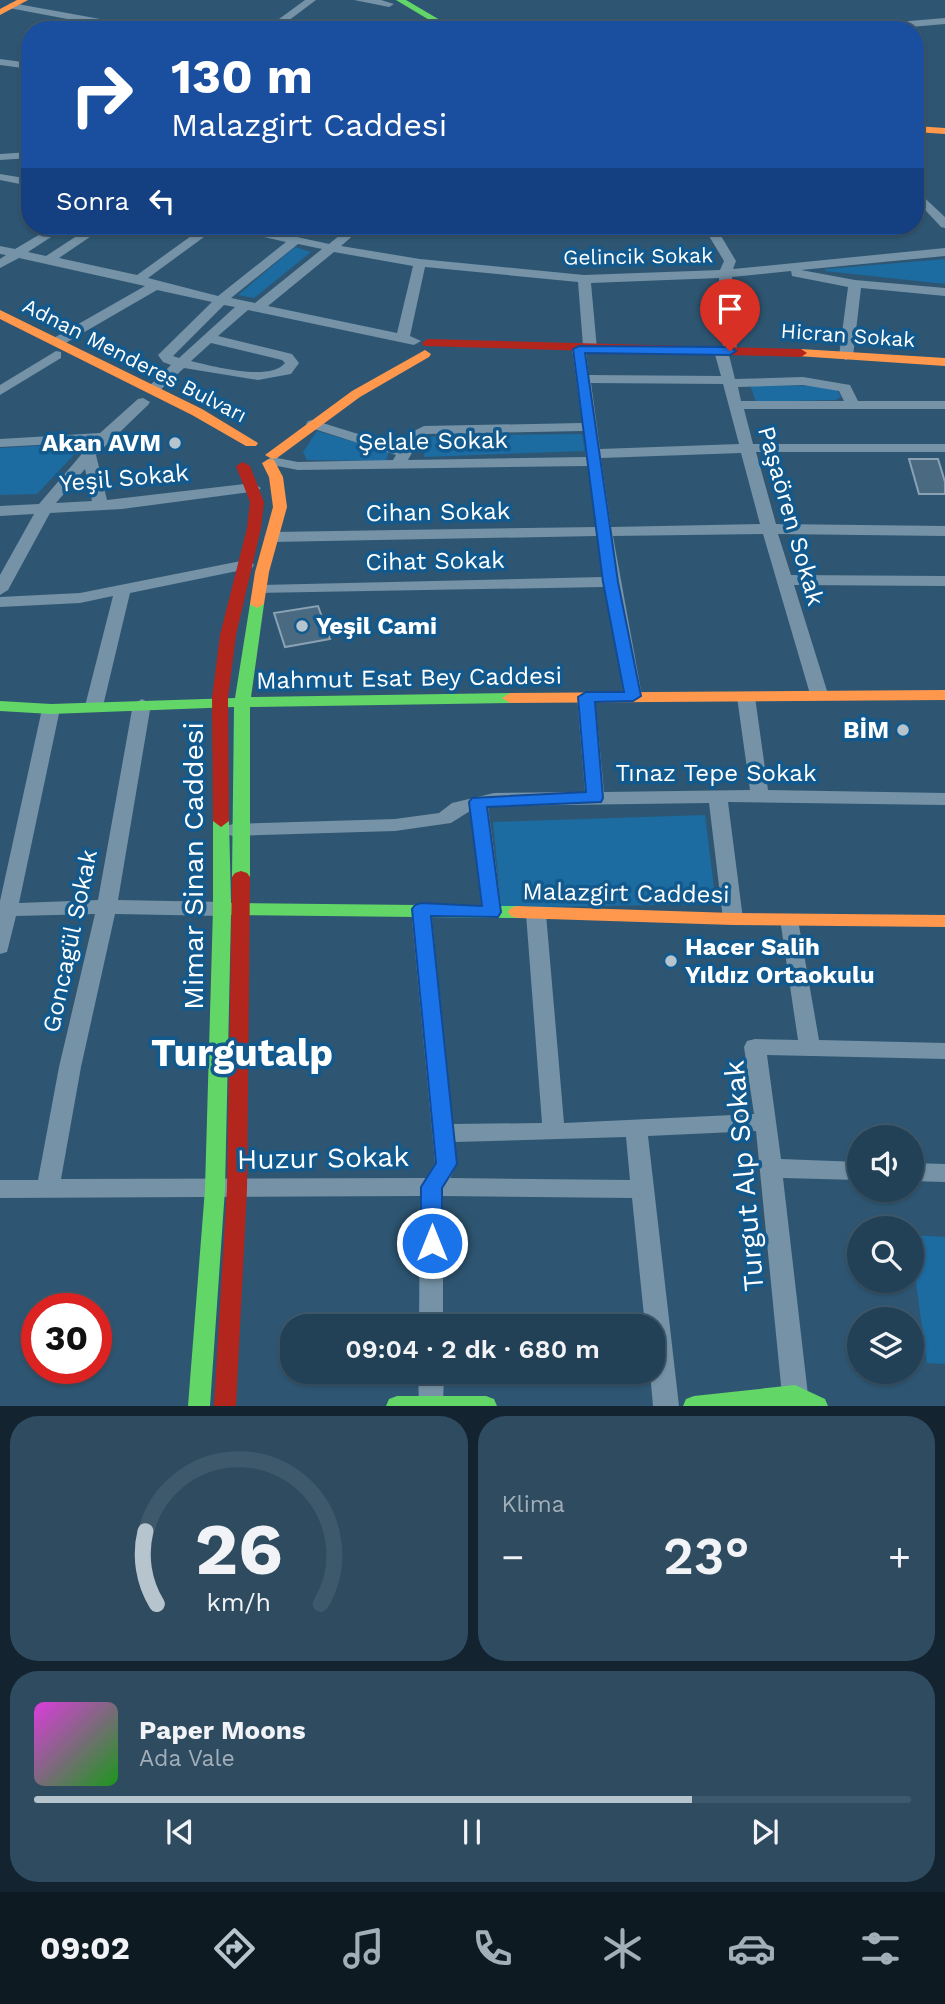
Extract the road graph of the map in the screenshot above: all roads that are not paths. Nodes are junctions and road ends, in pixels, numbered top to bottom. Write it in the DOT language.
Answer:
graph roads {
  1 [pos="311,0"];
  2 [pos="359,0"];
  3 [pos="391,1"];
  4 [pos="9,6"];
  5 [pos="93,21"];
  6 [pos="282,21"];
  7 [pos="419,21"];
  8 [pos="434,21"];
  9 [pos="945,21"];
  10 [pos="924,23"];
  11 [pos="0,62"];
  12 [pos="21,65"];
  13 [pos="924,130"];
  14 [pos="945,131"];
  15 [pos="924,135"];
  16 [pos="945,136"];
  17 [pos="21,156"];
  18 [pos="0,157"];
  19 [pos="0,177"];
  20 [pos="21,181"];
  21 [pos="924,201"];
  22 [pos="945,223"];
  23 [pos="49,235"];
  24 [pos="86,235"];
  25 [pos="200,235"];
  26 [pos="273,235"];
  27 [pos="347,235"];
  28 [pos="714,235"];
  29 [pos="296,240"];
  30 [pos="332,248"];
  31 [pos="0,250"];
  32 [pos="945,252"];
  33 [pos="19,255"];
  34 [pos="48,260"];
  35 [pos="420,263"];
  36 [pos="0,264"];
  37 [pos="773,270"];
  38 [pos="725,274"];
  39 [pos="139,279"];
  40 [pos="584,279"];
  41 [pos="855,284"];
  42 [pos="155,286"];
  43 [pos="945,292"];
  44 [pos="221,300"];
  45 [pos="252,306"];
  46 [pos="0,314"];
  47 [pos="0,328"];
  48 [pos="208,338"];
  49 [pos="418,346"];
  50 [pos="57,349"];
  51 [pos="585,349"];
  52 [pos="725,351"];
  53 [pos="846,356"];
  54 [pos="945,362"];
  55 [pos="181,363"];
  56 [pos="585,379"];
  57 [pos="729,381"];
  58 [pos="0,391"];
  59 [pos="148,396"];
  60 [pos="852,404"];
  61 [pos="736,405"];
  62 [pos="945,405"];
  63 [pos="313,424"];
  64 [pos="591,427"];
  65 [pos="104,437"];
  66 [pos="0,443"];
  67 [pos="253,444"];
  68 [pos="747,448"];
  69 [pos="945,448"];
  70 [pos="229,451"];
  71 [pos="89,455"];
  72 [pos="595,457"];
  73 [pos="271,459"];
  74 [pos="401,459"];
  75 [pos="243,466"];
  76 [pos="253,488"];
  77 [pos="100,505"];
  78 [pos="45,507"];
  79 [pos="0,511"];
  80 [pos="769,529"];
  81 [pos="606,531"];
  82 [pos="945,531"];
  83 [pos="272,537"];
  84 [pos="246,565"];
  85 [pos="785,580"];
  86 [pos="945,581"];
  87 [pos="611,582"];
  88 [pos="0,590"];
  89 [pos="123,590"];
  90 [pos="261,590"];
  91 [pos="0,602"];
  92 [pos="247,669"];
  93 [pos="819,694"];
  94 [pos="945,695"];
  95 [pos="633,696"];
  96 [pos="586,697"];
  97 [pos="746,697"];
  98 [pos="314,703"];
  99 [pos="142,705"];
  100 [pos="219,705"];
  101 [pos="242,705"];
  102 [pos="0,706"];
  103 [pos="94,706"];
  104 [pos="51,709"];
  105 [pos="760,796"];
  106 [pos="595,798"];
  107 [pos="718,799"];
  108 [pos="945,799"];
  109 [pos="478,802"];
  110 [pos="240,829"];
  111 [pos="220,830"];
  112 [pos="107,907"];
  113 [pos="232,909"];
  114 [pos="421,909"];
  115 [pos="4,910"];
  116 [pos="492,912"];
  117 [pos="536,914"];
  118 [pos="733,919"];
  119 [pos="790,919"];
  120 [pos="945,921"];
  121 [pos="0,947"];
  122 [pos="810,1048"];
  123 [pos="945,1051"];
  124 [pos="766,1122"];
  125 [pos="636,1128"];
  126 [pos="554,1132"];
  127 [pos="445,1133"];
  128 [pos="771,1168"];
  129 [pos="847,1171"];
  130 [pos="924,1172"];
  131 [pos="945,1173"];
  132 [pos="48,1187"];
  133 [pos="432,1187"];
  134 [pos="0,1189"];
  135 [pos="226,1189"];
  136 [pos="643,1189"];
  137 [pos="431,1314"];
  138 [pos="431,1384"];
  139 [pos="795,1395"];
  140 [pos="199,1405"];
  141 [pos="225,1405"];
  142 [pos="397,1405"];
  143 [pos="431,1405"];
  144 [pos="486,1405"];
  145 [pos="666,1405"];
  146 [pos="694,1405"];
  147 [pos="817,1405"];
  1 -- 6 [label="street"];
  2 -- 3 [label="street"];
  3 -- 7 [label="main road"];
  3 -- 8 [label="main road"];
  4 -- 5 [label="street"];
  9 -- 10 [label="street"];
  11 -- 12 [label="street"];
  13 -- 14 [label="main road"];
  15 -- 16 [label="main road"];
  17 -- 18 [label="street"];
  19 -- 20 [label="street"];
  21 -- 22 [label="street"];
  23 -- 33 [label="street"];
  24 -- 34 [label="street"];
  25 -- 39 [label="street"];
  26 -- 29 [label="street, Gelincik Sokak"];
  27 -- 30 [label="street"];
  28 -- 38 [label="street, Paşaören Sokak"];
  29 -- 30 [label="street, Gelincik Sokak"];
  29 -- 44 [label="street"];
  30 -- 35 [label="street, Gelincik Sokak"];
  30 -- 45 [label="street"];
  31 -- 33 [label="street"];
  32 -- 37 [label="street, Gelincik Sokak"];
  33 -- 34 [label="street"];
  33 -- 36 [label="street"];
  34 -- 39 [label="street"];
  35 -- 40 [label="street, Gelincik Sokak"];
  35 -- 49 [label="street"];
  37 -- 38 [label="street, Gelincik Sokak"];
  37 -- 41 [label="street"];
  38 -- 40 [label="street, Gelincik Sokak"];
  38 -- 52 [label="street, Paşaören Sokak"];
  39 -- 42 [label="street"];
  40 -- 51 [label="street"];
  41 -- 43 [label="street"];
  41 -- 53 [label="street"];
  42 -- 44 [label="street"];
  42 -- 50 [label="street"];
  44 -- 45 [label="street"];
  44 -- 55 [label="street"];
  45 -- 48 [label="street"];
  45 -- 49 [label="street"];
  46 -- 50 [label="main road, Adnan Menderes Bulvarı"];
  47 -- 50 [label="main road, Adnan Menderes Bulvarı"];
  48 -- 55 [label="street"];
  48 -- 55 [label="street"];
  49 -- 51 [label="main road, Hicran Sokak"];
  49 -- 63 [label="main road"];
  50 -- 58 [label="street"];
  50 -- 59 [label="main road, Adnan Menderes Bulvarı"];
  51 -- 52 [label="main road, Hicran Sokak"];
  51 -- 56 [label="street"];
  52 -- 53 [label="main road, Hicran Sokak"];
  52 -- 57 [label="street, Paşaören Sokak"];
  53 -- 54 [label="main road, Hicran Sokak"];
  55 -- 59 [label="street"];
  56 -- 57 [label="street"];
  56 -- 64 [label="street"];
  57 -- 60 [label="street"];
  57 -- 61 [label="street, Paşaören Sokak"];
  59 -- 65 [label="street"];
  59 -- 67 [label="main road, Adnan Menderes Bulvarı"];
  59 -- 70 [label="main road, Adnan Menderes Bulvarı"];
  60 -- 61 [label="street"];
  60 -- 62 [label="street"];
  61 -- 68 [label="street, Paşaören Sokak"];
  63 -- 67 [label="main road"];
  63 -- 73 [label="main road"];
  63 -- 74 [label="street"];
  64 -- 72 [label="street"];
  64 -- 74 [label="street"];
  65 -- 66 [label="street"];
  65 -- 71 [label="street"];
  67 -- 70 [label="main road"];
  67 -- 73 [label="main road, Adnan Menderes Bulvarı"];
  68 -- 69 [label="street, Şelale Sokak"];
  68 -- 72 [label="street, Şelale Sokak"];
  68 -- 80 [label="street, Paşaören Sokak"];
  70 -- 75 [label="main road, Adnan Menderes Bulvarı"];
  71 -- 77 [label="street"];
  71 -- 78 [label="street"];
  72 -- 74 [label="street, Şelale Sokak"];
  72 -- 81 [label="street"];
  73 -- 74 [label="street, Şelale Sokak"];
  73 -- 75 [label="main road"];
  73 -- 83 [label="main road"];
  75 -- 76 [label="main road"];
  76 -- 77 [label="street, Yeşil Sokak"];
  76 -- 84 [label="main road"];
  77 -- 78 [label="street, Yeşil Sokak"];
  78 -- 79 [label="street, Yeşil Sokak"];
  78 -- 88 [label="street"];
  80 -- 81 [label="street, Cihan Sokak"];
  80 -- 82 [label="street, Cihan Sokak"];
  80 -- 85 [label="street, Paşaören Sokak"];
  81 -- 83 [label="street, Cihan Sokak"];
  81 -- 87 [label="street"];
  83 -- 90 [label="main road"];
  84 -- 89 [label="street"];
  84 -- 100 [label="main road"];
  85 -- 86 [label="street"];
  85 -- 93 [label="street, Paşaören Sokak"];
  87 -- 90 [label="street, Cihat Sokak"];
  87 -- 95 [label="street"];
  89 -- 91 [label="street"];
  89 -- 103 [label="street"];
  90 -- 92 [label="main road"];
  92 -- 98 [label="main road"];
  92 -- 101 [label="main road"];
  93 -- 94 [label="main road, Mahmut Esat Bey Caddesi"];
  93 -- 97 [label="main road, Mahmut Esat Bey Caddesi"];
  95 -- 96 [label="main road, Mahmut Esat Bey Caddesi"];
  95 -- 97 [label="main road, Mahmut Esat Bey Caddesi"];
  96 -- 98 [label="main road, Mahmut Esat Bey Caddesi"];
  96 -- 106 [label="street"];
  97 -- 105 [label="street"];
  98 -- 101 [label="main road, Mahmut Esat Bey Caddesi"];
  99 -- 100 [label="main road, Mahmut Esat Bey Caddesi"];
  99 -- 103 [label="main road, Mahmut Esat Bey Caddesi"];
  99 -- 112 [label="street, Goncagül Sokak"];
  100 -- 101 [label="main road, Mahmut Esat Bey Caddesi"];
  100 -- 111 [label="main road, Mimar Sinan Caddesi"];
  101 -- 110 [label="main road, Mimar Sinan Caddesi"];
  102 -- 104 [label="main road, Mahmut Esat Bey Caddesi"];
  103 -- 104 [label="main road, Mahmut Esat Bey Caddesi"];
  104 -- 115 [label="street"];
  105 -- 107 [label="street, Tınaz Tepe Sokak"];
  105 -- 108 [label="street, Tınaz Tepe Sokak"];
  106 -- 107 [label="street, Tınaz Tepe Sokak"];
  106 -- 109 [label="street, Tınaz Tepe Sokak"];
  107 -- 118 [label="street"];
  109 -- 110 [label="street, Tınaz Tepe Sokak"];
  109 -- 116 [label="street"];
  110 -- 111 [label="street, Tınaz Tepe Sokak"];
  110 -- 113 [label="main road, Mimar Sinan Caddesi"];
  111 -- 113 [label="main road, Mimar Sinan Caddesi"];
  112 -- 113 [label="street"];
  112 -- 115 [label="street"];
  112 -- 132 [label="street, Goncagül Sokak"];
  113 -- 114 [label="main road, Malazgirt Caddesi"];
  113 -- 135 [label="main road, Mimar Sinan Caddesi"];
  114 -- 116 [label="main road, Malazgirt Caddesi"];
  114 -- 127 [label="street"];
  115 -- 121 [label="street"];
  116 -- 117 [label="main road, Malazgirt Caddesi"];
  117 -- 118 [label="main road, Malazgirt Caddesi"];
  117 -- 126 [label="street"];
  118 -- 119 [label="main road, Malazgirt Caddesi"];
  119 -- 120 [label="main road, Malazgirt Caddesi"];
  119 -- 122 [label="street"];
  122 -- 123 [label="street"];
  122 -- 124 [label="street, Turgut Alp Sokak"];
  124 -- 125 [label="street"];
  124 -- 128 [label="street, Turgut Alp Sokak"];
  125 -- 126 [label="street"];
  125 -- 136 [label="street"];
  126 -- 127 [label="street"];
  127 -- 133 [label="street"];
  128 -- 129 [label="street"];
  128 -- 139 [label="street, Turgut Alp Sokak"];
  130 -- 131 [label="street"];
  132 -- 134 [label="street, Huzur Sokak"];
  132 -- 135 [label="street, Huzur Sokak"];
  133 -- 135 [label="street, Huzur Sokak"];
  133 -- 136 [label="street, Huzur Sokak"];
  133 -- 137 [label="street"];
  135 -- 140 [label="main road, Mimar Sinan Caddesi"];
  135 -- 141 [label="main road, Mimar Sinan Caddesi"];
  136 -- 145 [label="street"];
  138 -- 143 [label="street"];
  139 -- 146 [label="main road"];
  139 -- 147 [label="main road"];
  142 -- 143 [label="main road"];
  143 -- 144 [label="main road"];
}
